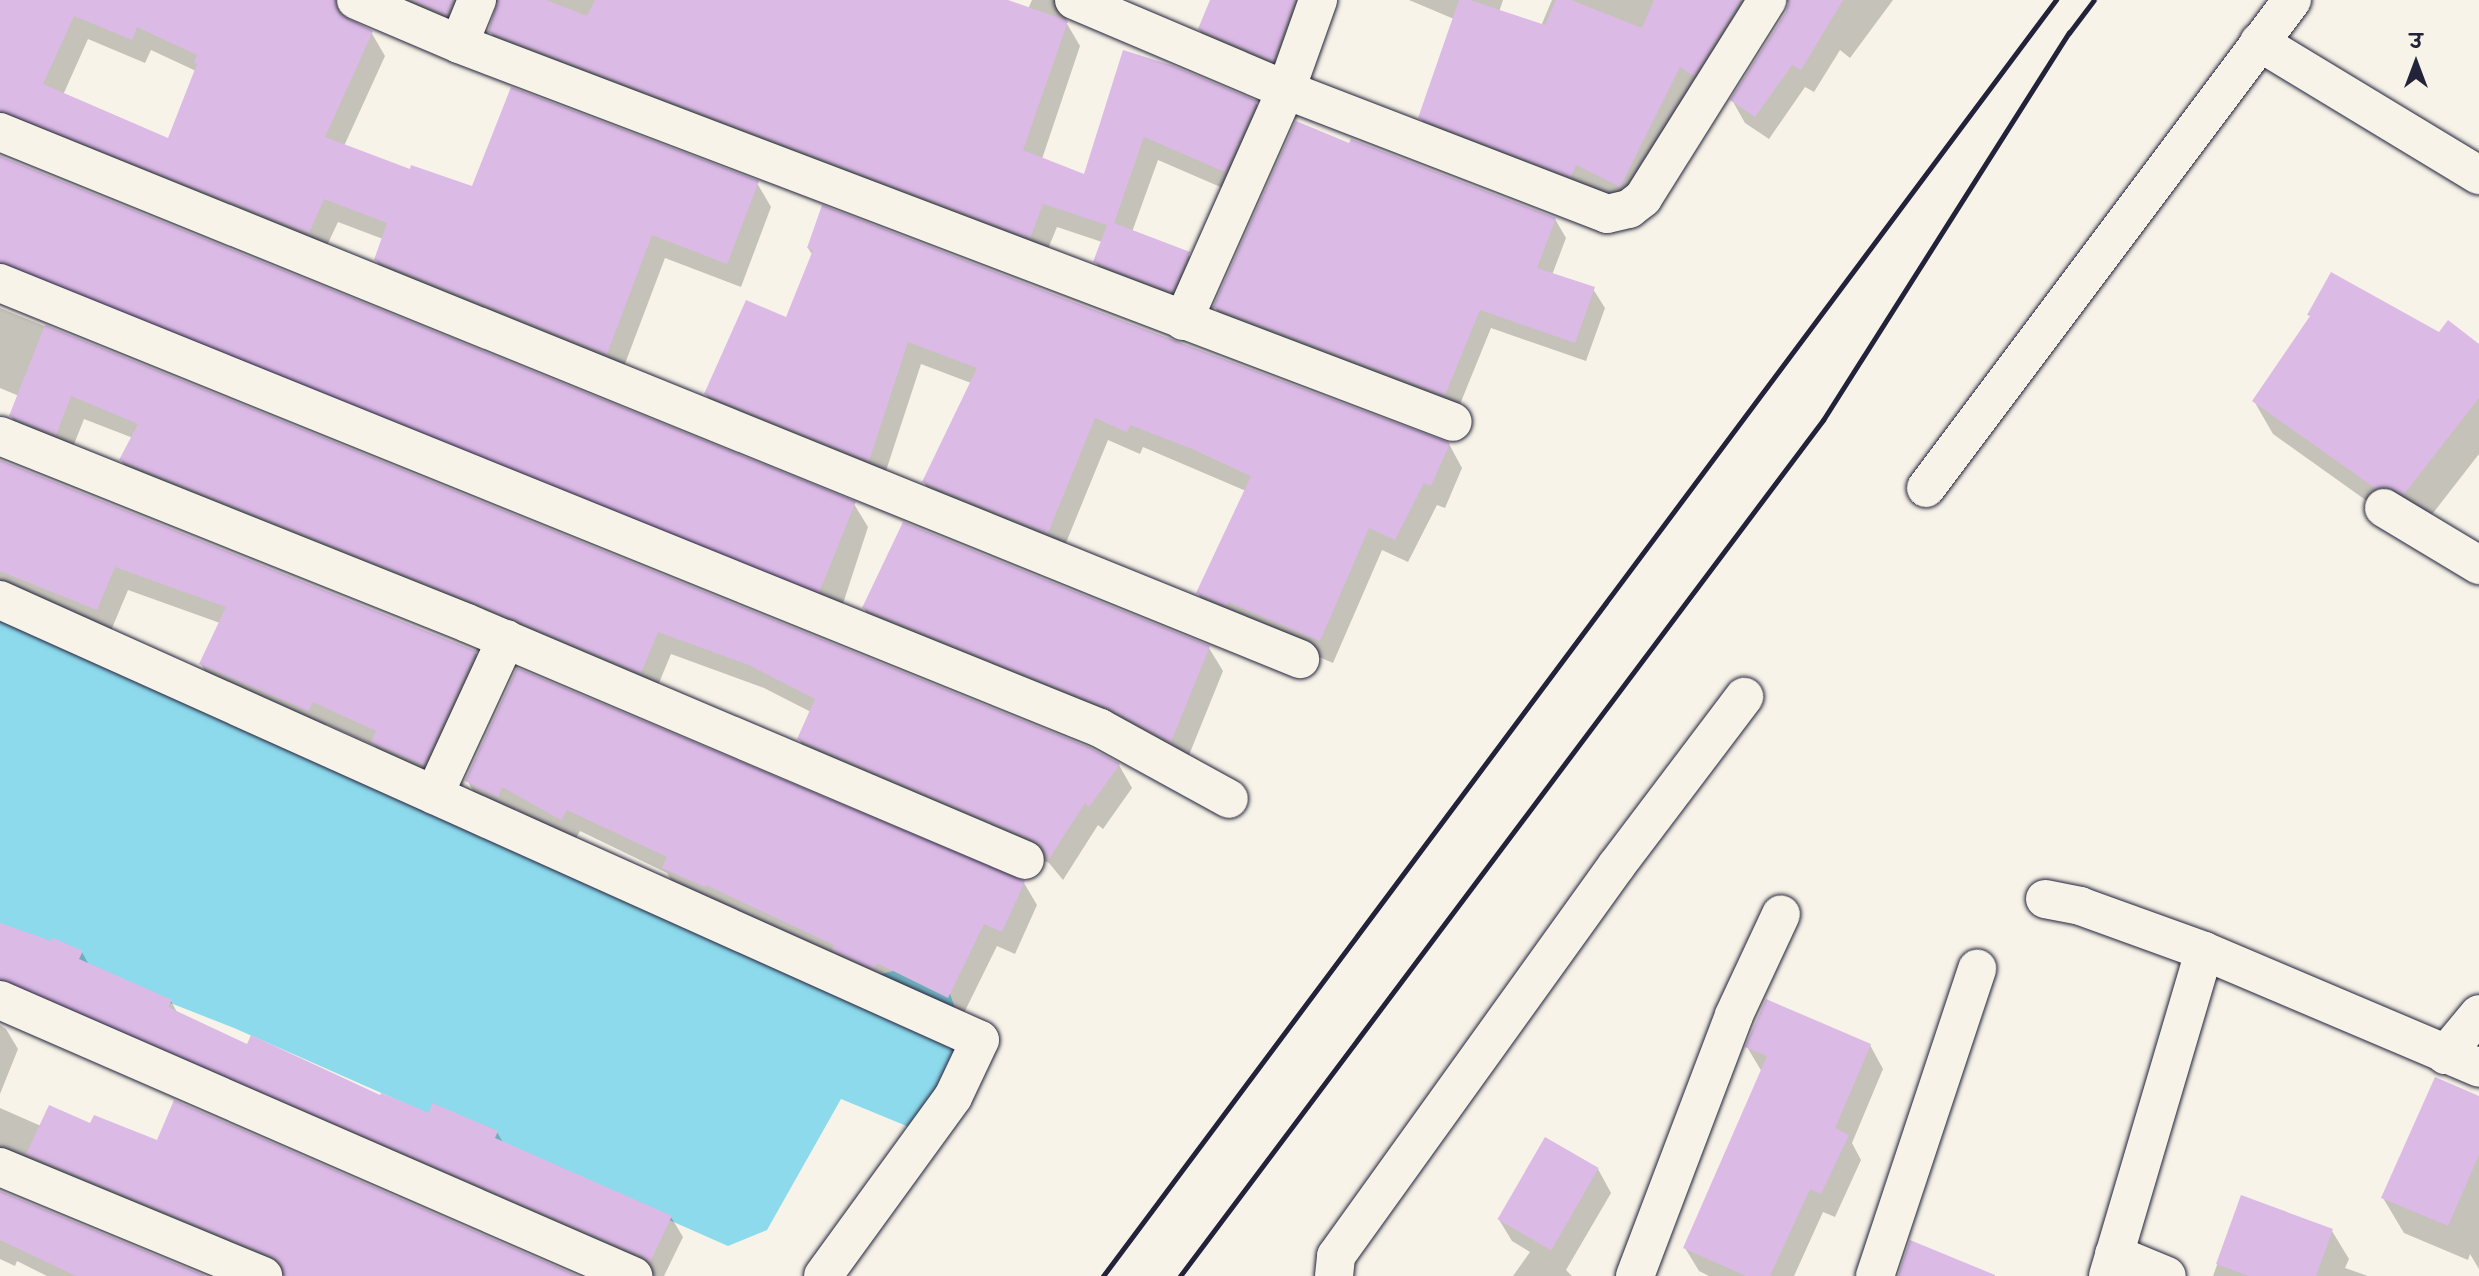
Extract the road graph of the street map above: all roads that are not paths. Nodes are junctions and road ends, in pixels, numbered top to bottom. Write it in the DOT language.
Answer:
graph roads {
  1 [pos="356,0"];
  2 [pos="477,0"];
  3 [pos="1074,0"];
  4 [pos="1318,0"];
  5 [pos="1767,0"];
  6 [pos="2292,0"];
  7 [pos="2259,42"];
  8 [pos="459,44"];
  9 [pos="1286,90"];
  10 [pos="0,132"];
  11 [pos="2479,176"];
  12 [pos="0,283"];
  13 [pos="1183,321"];
  14 [pos="1453,422"];
  15 [pos="0,436"];
  16 [pos="1926,488"];
  17 [pos="2384,508"];
  18 [pos="2479,565"];
  19 [pos="0,600"];
  20 [pos="506,639"];
  21 [pos="1300,659"];
  22 [pos="1744,697"];
  23 [pos="435,795"];
  24 [pos="1228,799"];
  25 [pos="1025,860"];
  26 [pos="2045,899"];
  27 [pos="1781,914"];
  28 [pos="2204,950"];
  29 [pos="1978,969"];
  30 [pos="0,1000"];
  31 [pos="2479,1014"];
  32 [pos="2462,1062"];
  33 [pos="0,1167"];
  34 [pos="2111,1265"];
  35 [pos="263,1276"];
  36 [pos="633,1276"];
  37 [pos="823,1276"];
  38 [pos="1334,1276"];
  39 [pos="1635,1276"];
  40 [pos="1875,1276"];
  41 [pos="2167,1276"];
  1 -- 8 [label="street"];
  2 -- 8 [label="street"];
  3 -- 9 [label="street"];
  4 -- 9 [label="street"];
  5 -- 9 [label="street"];
  6 -- 7 [label="street"];
  7 -- 11 [label="street"];
  7 -- 16 [label="street"];
  8 -- 13 [label="street"];
  9 -- 13 [label="street"];
  10 -- 21 [label="street"];
  12 -- 24 [label="street"];
  13 -- 14 [label="street"];
  15 -- 20 [label="street"];
  17 -- 18 [label="street"];
  19 -- 23 [label="street"];
  20 -- 23 [label="street"];
  20 -- 25 [label="street"];
  22 -- 38 [label="street"];
  23 -- 37 [label="street"];
  26 -- 28 [label="street"];
  27 -- 39 [label="street"];
  28 -- 32 [label="street"];
  28 -- 34 [label="street"];
  29 -- 40 [label="street"];
  30 -- 36 [label="street"];
  31 -- 32 [label="street"];
  33 -- 35 [label="street"];
  34 -- 41 [label="street"];
}
